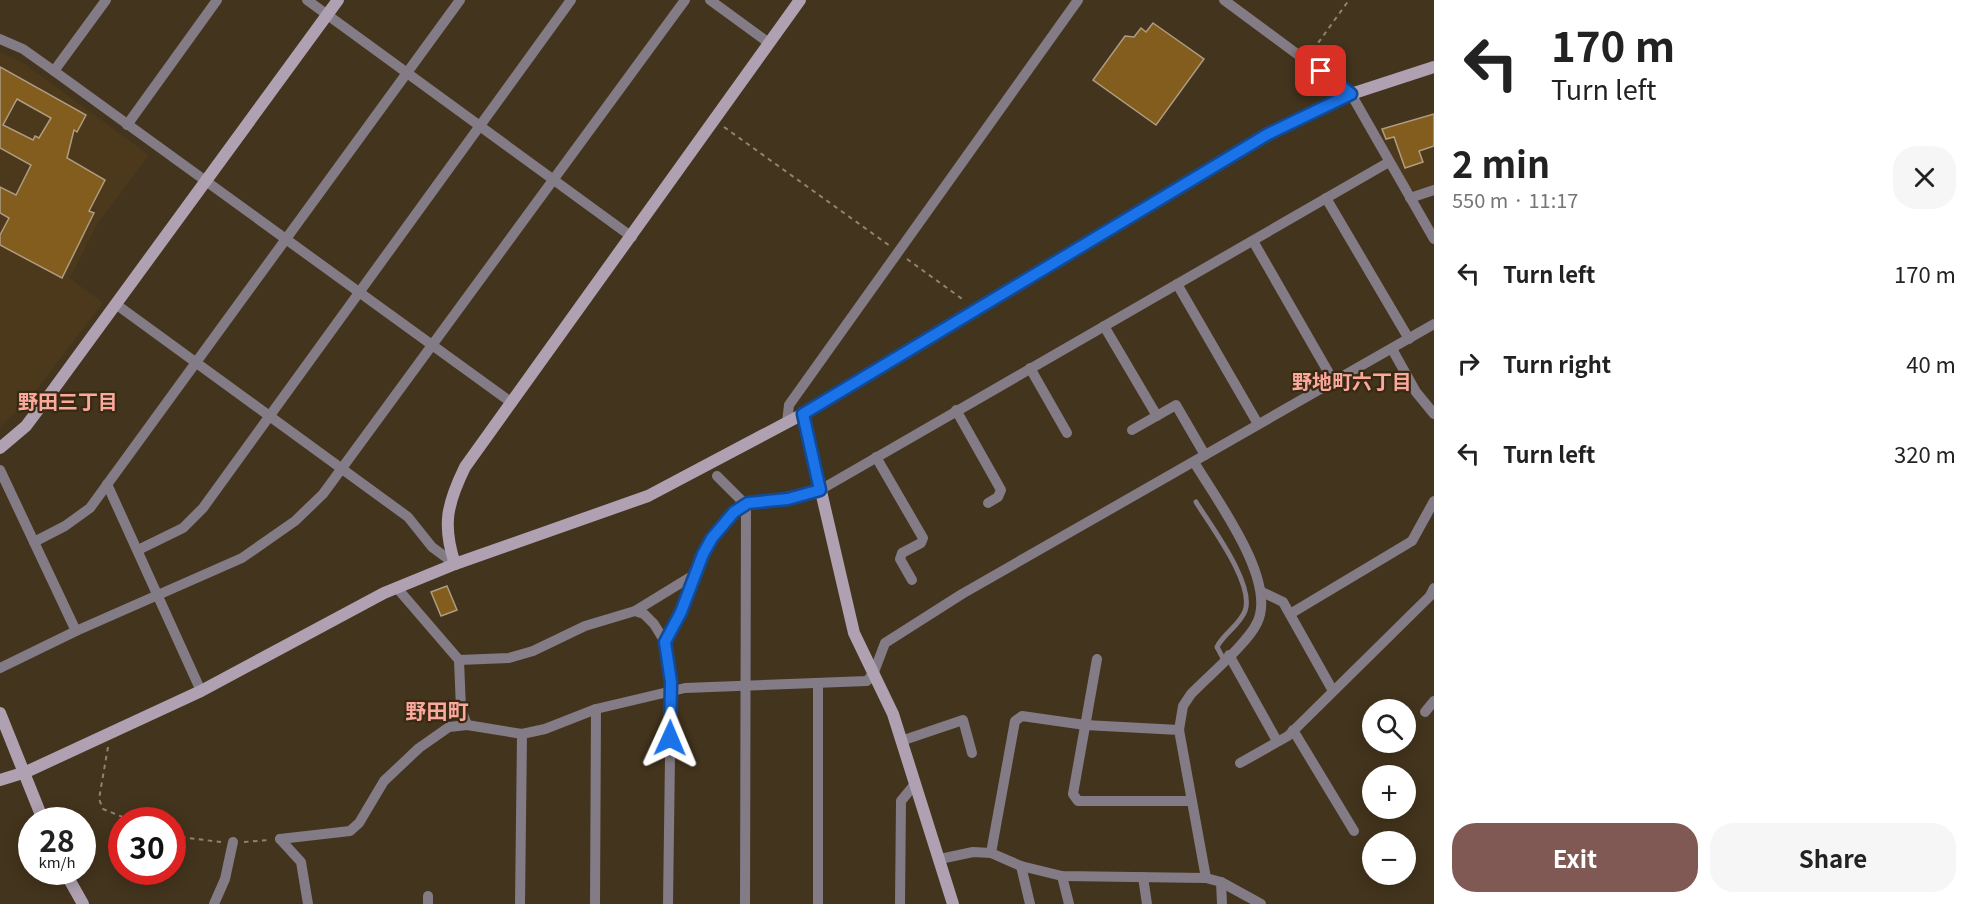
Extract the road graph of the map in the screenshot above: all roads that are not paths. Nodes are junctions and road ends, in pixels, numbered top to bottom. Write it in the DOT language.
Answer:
graph roads {
  1 [pos="106,0"];
  2 [pos="217,0"];
  3 [pos="307,0"];
  4 [pos="338,0"];
  5 [pos="460,0"];
  6 [pos="571,0"];
  7 [pos="685,0"];
  8 [pos="710,0"];
  9 [pos="800,0"];
  10 [pos="1078,0"];
  11 [pos="1224,0"];
  12 [pos="328,15"];
  13 [pos="0,39"];
  14 [pos="769,43"];
  15 [pos="1434,68"];
  16 [pos="54,71"];
  17 [pos="408,72"];
  18 [pos="1351,94"];
  19 [pos="127,125"];
  20 [pos="481,125"];
  21 [pos="1389,162"];
  22 [pos="554,178"];
  23 [pos="206,183"];
  24 [pos="1434,190"];
  25 [pos="1326,198"];
  26 [pos="1410,198"];
  27 [pos="632,237"];
  28 [pos="285,239"];
  29 [pos="1434,239"];
  30 [pos="1253,241"];
  31 [pos="1177,284"];
  32 [pos="359,292"];
  33 [pos="117,305"];
  34 [pos="1434,324"];
  35 [pos="1104,326"];
  36 [pos="1409,339"];
  37 [pos="431,346"];
  38 [pos="1392,349"];
  39 [pos="196,363"];
  40 [pos="1030,368"];
  41 [pos="1334,382"];
  42 [pos="512,403"];
  43 [pos="956,410"];
  44 [pos="803,414"];
  45 [pos="1434,414"];
  46 [pos="268,416"];
  47 [pos="1157,416"];
  48 [pos="787,422"];
  49 [pos="1258,424"];
  50 [pos="1132,430"];
  51 [pos="1067,433"];
  52 [pos="0,448"];
  53 [pos="1205,455"];
  54 [pos="876,457"];
  55 [pos="1194,462"];
  56 [pos="0,470"];
  57 [pos="342,470"];
  58 [pos="717,476"];
  59 [pos="107,484"];
  60 [pos="820,490"];
  61 [pos="1434,501"];
  62 [pos="1196,502"];
  63 [pos="988,503"];
  64 [pos="746,505"];
  65 [pos="34,542"];
  66 [pos="138,550"];
  67 [pos="455,564"];
  68 [pos="697,573"];
  69 [pos="912,580"];
  70 [pos="397,588"];
  71 [pos="1434,588"];
  72 [pos="1262,592"];
  73 [pos="159,596"];
  74 [pos="635,611"];
  75 [pos="1290,614"];
  76 [pos="76,631"];
  77 [pos="665,642"];
  78 [pos="1226,658"];
  79 [pos="1097,659"];
  80 [pos="459,660"];
  81 [pos="0,668"];
  82 [pos="874,672"];
  83 [pos="818,683"];
  84 [pos="744,685"];
  85 [pos="201,691"];
  86 [pos="671,691"];
  87 [pos="1333,691"];
  88 [pos="1434,701"];
  89 [pos="596,709"];
  90 [pos="1425,712"];
  91 [pos="0,713"];
  92 [pos="466,725"];
  93 [pos="1085,725"];
  94 [pos="1179,730"];
  95 [pos="1293,730"];
  96 [pos="522,734"];
  97 [pos="901,741"];
  98 [pos="1277,741"];
  99 [pos="972,753"];
  100 [pos="1240,764"];
  101 [pos="26,772"];
  102 [pos="0,780"];
  103 [pos="915,784"];
  104 [pos="1191,801"];
  105 [pos="38,807"];
  106 [pos="1354,831"];
  107 [pos="233,842"];
  108 [pos="992,853"];
  109 [pos="940,859"];
  110 [pos="1022,866"];
  111 [pos="1062,876"];
  112 [pos="1143,877"];
  113 [pos="1206,878"];
  114 [pos="1221,882"];
  115 [pos="72,885"];
  116 [pos="83,904"];
  117 [pos="214,904"];
  118 [pos="308,904"];
  119 [pos="520,904"];
  120 [pos="595,904"];
  121 [pos="668,904"];
  122 [pos="746,904"];
  123 [pos="818,904"];
  124 [pos="900,904"];
  125 [pos="953,904"];
  126 [pos="1030,904"];
  127 [pos="1069,904"];
  128 [pos="1147,904"];
  129 [pos="1222,904"];
  130 [pos="1261,904"];
  1 -- 16 [label="street"];
  2 -- 19 [label="street"];
  3 -- 12 [label="street"];
  4 -- 12 [label="street"];
  5 -- 17 [label="street"];
  6 -- 20 [label="street"];
  7 -- 22 [label="street"];
  8 -- 14 [label="street"];
  9 -- 14 [label="street"];
  10 -- 48 [label="street"];
  11 -- 18 [label="street"];
  12 -- 17 [label="street"];
  12 -- 23 [label="street"];
  13 -- 16 [label="street"];
  14 -- 27 [label="street"];
  15 -- 18 [label="street"];
  16 -- 19 [label="street"];
  17 -- 20 [label="street"];
  17 -- 28 [label="street"];
  18 -- 21 [label="street"];
  18 -- 44 [label="street"];
  19 -- 23 [label="street"];
  20 -- 22 [label="street"];
  20 -- 32 [label="street"];
  21 -- 25 [label="street"];
  21 -- 26 [label="street"];
  22 -- 27 [label="street"];
  22 -- 37 [label="street"];
  23 -- 28 [label="street"];
  23 -- 33 [label="street"];
  24 -- 26 [label="street"];
  25 -- 30 [label="street"];
  25 -- 36 [label="street"];
  26 -- 29 [label="street"];
  27 -- 42 [label="street"];
  28 -- 32 [label="street"];
  28 -- 39 [label="street"];
  30 -- 31 [label="street"];
  30 -- 41 [label="street"];
  31 -- 35 [label="street"];
  31 -- 49 [label="street"];
  32 -- 37 [label="street"];
  32 -- 46 [label="street"];
  33 -- 39 [label="street"];
  33 -- 52 [label="street"];
  34 -- 36 [label="street"];
  35 -- 40 [label="street"];
  35 -- 47 [label="street"];
  36 -- 38 [label="street"];
  37 -- 42 [label="street"];
  37 -- 57 [label="street"];
  38 -- 41 [label="street"];
  38 -- 45 [label="street"];
  39 -- 46 [label="street"];
  39 -- 59 [label="street"];
  40 -- 43 [label="street"];
  40 -- 51 [label="street"];
  41 -- 49 [label="street"];
  42 -- 67 [label="street"];
  43 -- 54 [label="street"];
  43 -- 63 [label="street"];
  44 -- 48 [label="street"];
  44 -- 60 [label="street"];
  46 -- 57 [label="street"];
  46 -- 66 [label="street"];
  47 -- 50 [label="street"];
  47 -- 53 [label="street"];
  48 -- 67 [label="street"];
  49 -- 53 [label="street"];
  53 -- 55 [label="street"];
  54 -- 60 [label="street"];
  54 -- 69 [label="street"];
  55 -- 72 [label="street"];
  55 -- 82 [label="street"];
  56 -- 65 [label="street"];
  57 -- 67 [label="street"];
  57 -- 73 [label="street"];
  58 -- 64 [label="street"];
  59 -- 65 [label="street"];
  59 -- 66 [label="street"];
  60 -- 64 [label="street"];
  60 -- 82 [label="street"];
  61 -- 75 [label="street"];
  62 -- 78 [label="lane"];
  64 -- 68 [label="street"];
  64 -- 84 [label="street"];
  65 -- 76 [label="street"];
  66 -- 73 [label="street"];
  67 -- 70 [label="street"];
  68 -- 74 [label="street"];
  68 -- 77 [label="street"];
  70 -- 80 [label="street"];
  70 -- 85 [label="street"];
  71 -- 87 [label="street"];
  72 -- 75 [label="street"];
  72 -- 78 [label="street"];
  73 -- 76 [label="street"];
  73 -- 85 [label="street"];
  74 -- 77 [label="street"];
  74 -- 80 [label="street"];
  75 -- 87 [label="street"];
  76 -- 81 [label="street"];
  77 -- 86 [label="street"];
  78 -- 94 [label="street"];
  78 -- 98 [label="street"];
  79 -- 93 [label="street"];
  80 -- 92 [label="street"];
  82 -- 83 [label="street"];
  82 -- 97 [label="street"];
  83 -- 84 [label="street"];
  83 -- 123 [label="street"];
  84 -- 86 [label="street"];
  84 -- 122 [label="street"];
  85 -- 101 [label="street"];
  86 -- 89 [label="street"];
  86 -- 121 [label="street"];
  87 -- 95 [label="street"];
  88 -- 90 [label="street"];
  89 -- 96 [label="street"];
  89 -- 120 [label="street"];
  91 -- 101 [label="street"];
  92 -- 96 [label="street"];
  92 -- 118 [label="street"];
  93 -- 94 [label="street"];
  93 -- 104 [label="street"];
  93 -- 108 [label="street"];
  94 -- 104 [label="street"];
  95 -- 98 [label="street"];
  95 -- 106 [label="street"];
  96 -- 119 [label="street"];
  97 -- 99 [label="street"];
  97 -- 103 [label="street"];
  98 -- 100 [label="street"];
  101 -- 102 [label="street"];
  101 -- 105 [label="street"];
  103 -- 109 [label="street"];
  103 -- 124 [label="street"];
  104 -- 113 [label="street"];
  107 -- 117 [label="street"];
  108 -- 109 [label="street"];
  108 -- 110 [label="street"];
  109 -- 125 [label="street"];
  110 -- 111 [label="street"];
  110 -- 126 [label="street"];
  111 -- 112 [label="street"];
  111 -- 127 [label="street"];
  112 -- 113 [label="street"];
  112 -- 128 [label="street"];
  113 -- 114 [label="street"];
  114 -- 129 [label="street"];
  114 -- 130 [label="street"];
  115 -- 116 [label="street"];
}
